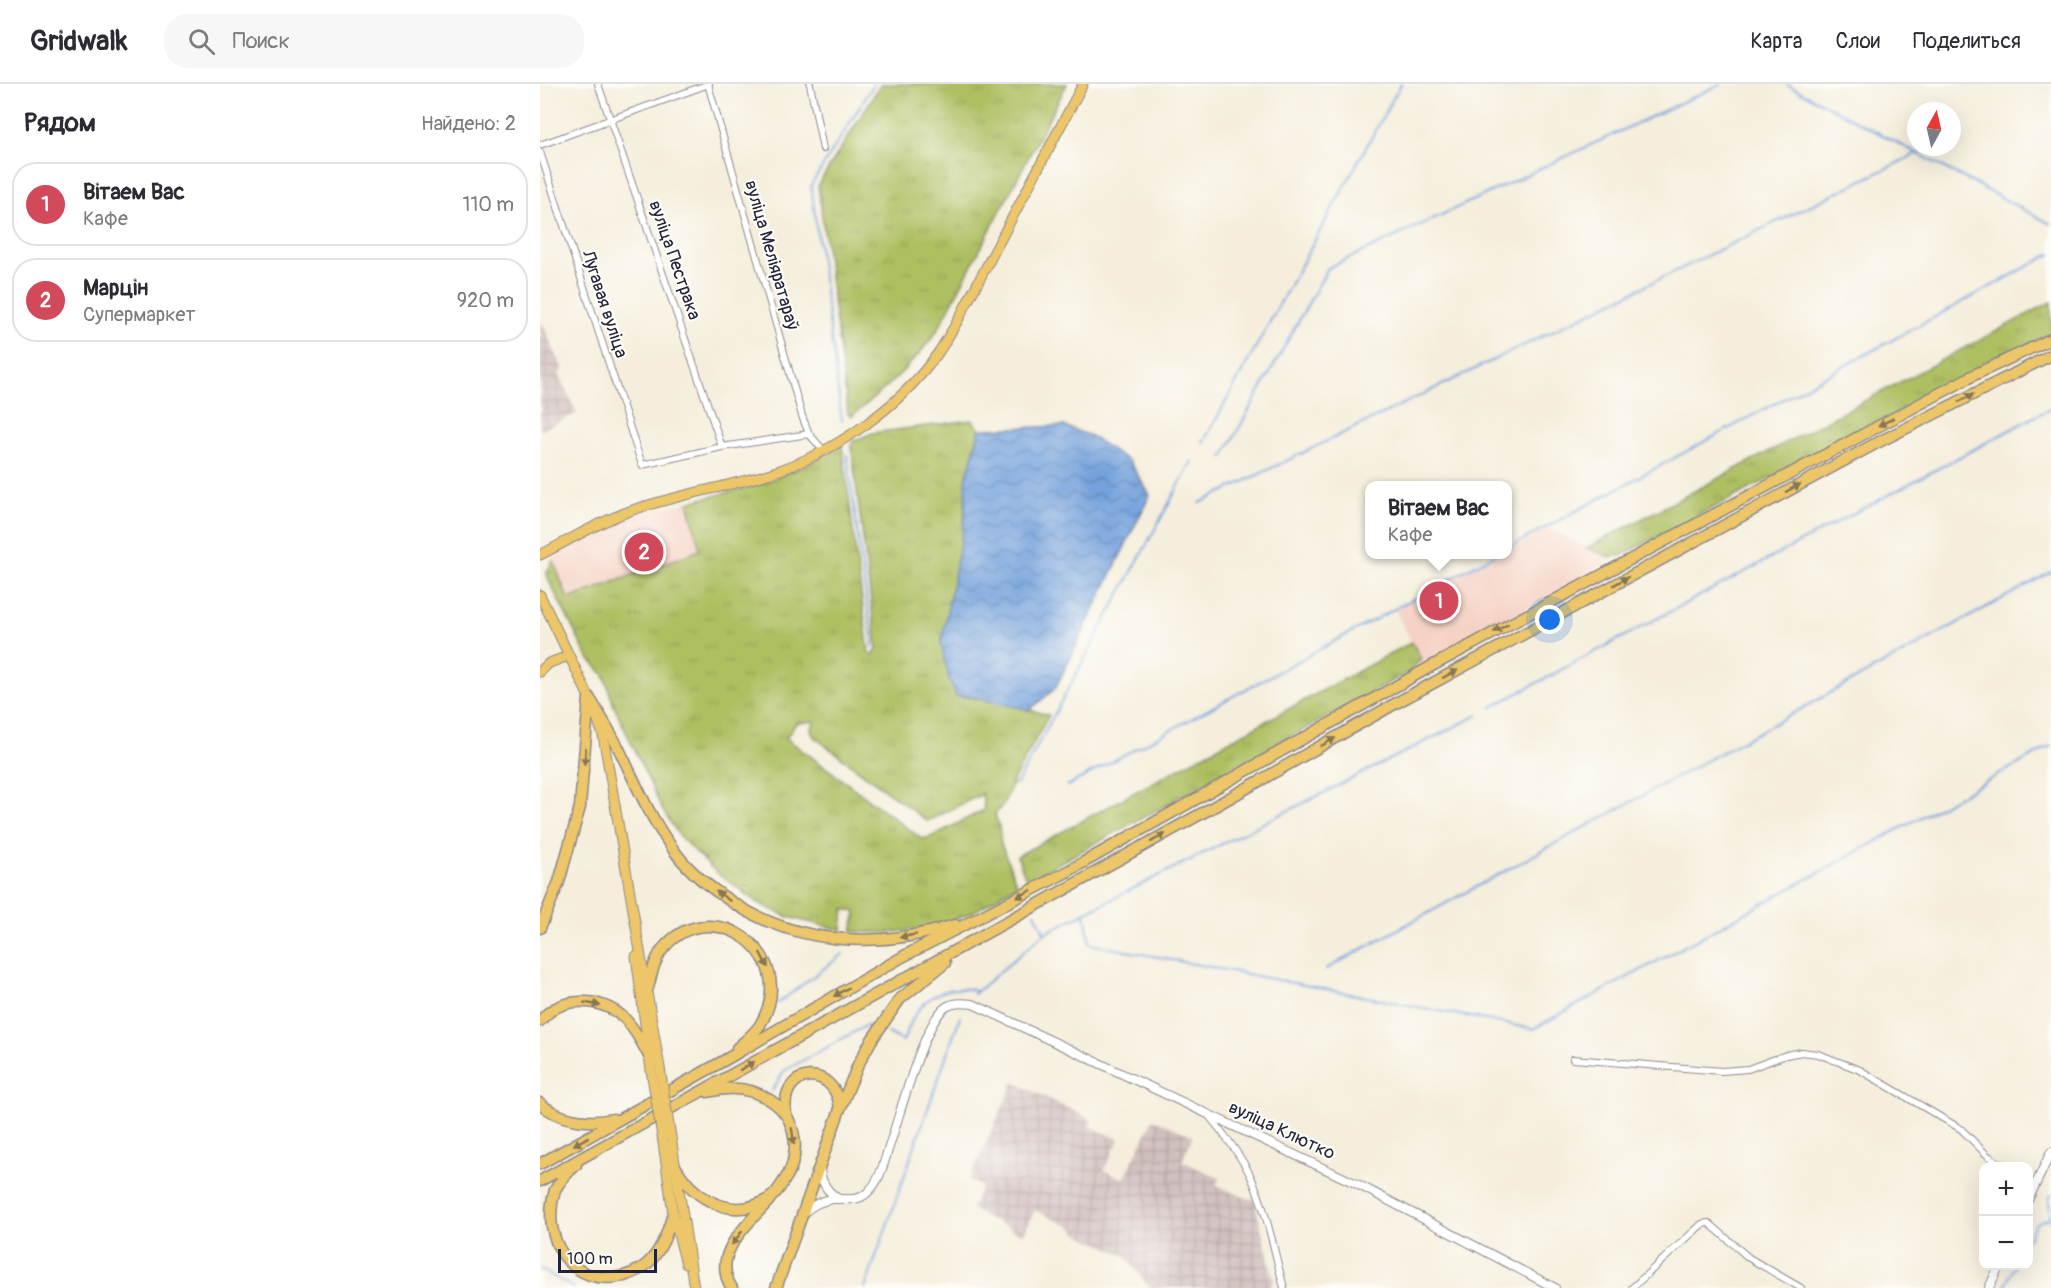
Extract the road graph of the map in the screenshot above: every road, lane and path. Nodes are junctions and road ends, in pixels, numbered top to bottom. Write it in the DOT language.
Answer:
graph roads {
  1 [pos="598,84"];
  2 [pos="708,84"];
  3 [pos="810,84"];
  4 [pos="1083,84"];
  5 [pos="610,120"];
  6 [pos="540,145"];
  7 [pos="823,148"];
  8 [pos="540,152"];
  9 [pos="2051,339"];
  10 [pos="2051,355"];
  11 [pos="809,434"];
  12 [pos="722,447"];
  13 [pos="824,451"];
  14 [pos="540,555"];
  15 [pos="540,595"];
  16 [pos="568,656"];
  17 [pos="540,672"];
  18 [pos="589,697"];
  19 [pos="633,912"];
  20 [pos="985,915"];
  21 [pos="540,928"];
  22 [pos="974,941"];
  23 [pos="648,988"];
  24 [pos="540,1021"];
  25 [pos="650,1058"];
  26 [pos="1573,1059"];
  27 [pos="725,1060"];
  28 [pos="656,1069"];
  29 [pos="696,1094"];
  30 [pos="540,1102"];
  31 [pos="840,1109"];
  32 [pos="1206,1113"];
  33 [pos="786,1114"];
  34 [pos="622,1118"];
  35 [pos="667,1140"];
  36 [pos="591,1152"];
  37 [pos="2051,1152"];
  38 [pos="1997,1162"];
  39 [pos="540,1164"];
  40 [pos="819,1165"];
  41 [pos="675,1166"];
  42 [pos="2033,1179"];
  43 [pos="540,1181"];
  44 [pos="772,1197"];
  45 [pos="839,1198"];
  46 [pos="804,1212"];
  47 [pos="673,1214"];
  48 [pos="1997,1270"];
  49 [pos="693,1288"];
  50 [pos="732,1288"];
  51 [pos="777,1288"];
  52 [pos="1284,1288"];
  53 [pos="1555,1288"];
  54 [pos="1632,1288"];
  55 [pos="1801,1288"];
  56 [pos="1989,1288"];
  1 -- 5 [label="street, вуліца Пестрака"];
  2 -- 5 [label="street"];
  2 -- 11 [label="street, вуліца Меліяратараў"];
  3 -- 7 [label="street"];
  4 -- 13 [label="main road"];
  5 -- 6 [label="street"];
  5 -- 12 [label="street, вуліца Пестрака"];
  8 -- 12 [label="street, Лугавая вуліца"];
  9 -- 20 [label="highway, one-way"];
  22 -- 10 [label="highway, one-way"];
  11 -- 12 [label="street"];
  11 -- 13 [label="street"];
  13 -- 14 [label="main road"];
  15 -- 16 [label="main road"];
  16 -- 17 [label="main road"];
  16 -- 18 [label="main road"];
  18 -- 19 [label="main road"];
  20 -- 18 [label="highway, one-way"];
  18 -- 21 [label="highway, one-way"];
  19 -- 23 [label="main road"];
  19 -- 25 [label="main road"];
  20 -- 27 [label="highway, one-way"];
  29 -- 22 [label="highway, one-way"];
  22 -- 31 [label="highway"];
  23 -- 27 [label="highway, one-way"];
  23 -- 28 [label="main road"];
  24 -- 25 [label="highway, one-way"];
  25 -- 28 [label="main road"];
  26 -- 38 [label="street"];
  27 -- 34 [label="highway"];
  28 -- 35 [label="main road, bridge"];
  29 -- 33 [label="highway"];
  29 -- 36 [label="highway"];
  30 -- 34 [label="highway"];
  31 -- 33 [label="highway"];
  31 -- 40 [label="highway"];
  32 -- 45 [label="street, вуліца Клютко"];
  32 -- 52 [label="street"];
  32 -- 53 [label="street, вуліца Клютко"];
  33 -- 44 [label="highway, one-way"];
  34 -- 39 [label="highway, one-way"];
  35 -- 41 [label="main road"];
  35 -- 47 [label="main road"];
  36 -- 43 [label="highway"];
  36 -- 47 [label="highway"];
  37 -- 42 [label="street"];
  40 -- 45 [label="street"];
  40 -- 46 [label="highway"];
  41 -- 44 [label="highway"];
  41 -- 49 [label="main road"];
  44 -- 50 [label="highway, one-way"];
  45 -- 46 [label="street, вуліца Клютко"];
  46 -- 51 [label="highway"];
  47 -- 49 [label="main road"];
  48 -- 56 [label="street"];
  54 -- 55 [label="street"];
}
